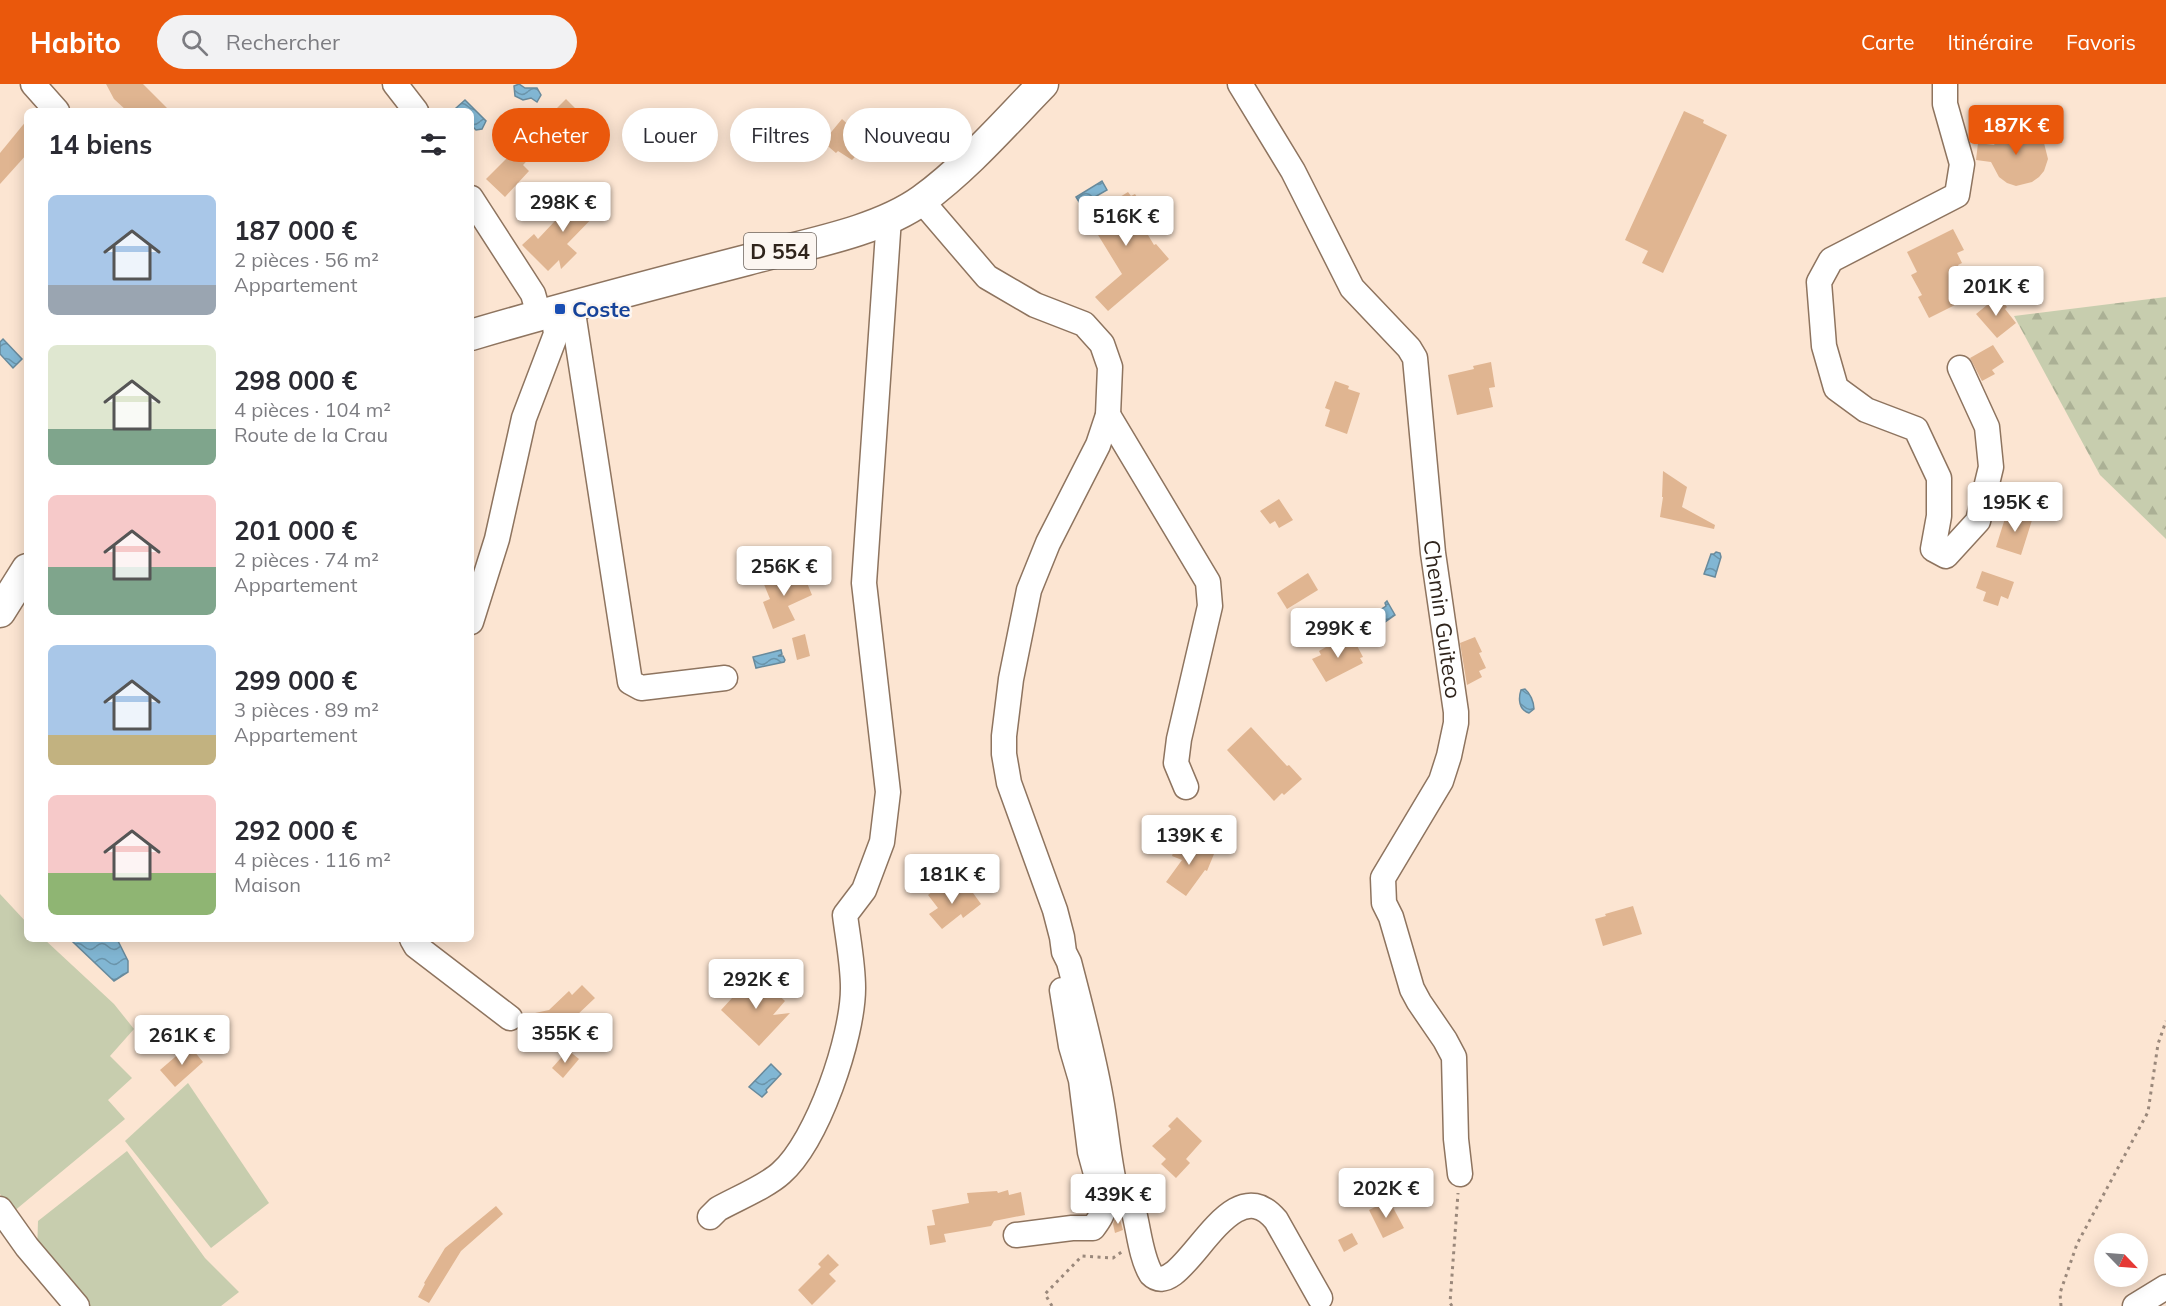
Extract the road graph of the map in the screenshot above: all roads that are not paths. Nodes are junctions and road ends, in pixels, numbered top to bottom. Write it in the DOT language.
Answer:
graph roads {
  1 [pos="33,84"];
  2 [pos="394,84"];
  3 [pos="1043,84"];
  4 [pos="1240,84"];
  5 [pos="1945,84"];
  6 [pos="54,108"];
  7 [pos="414,108"];
  8 [pos="921,200"];
  9 [pos="474,203"];
  10 [pos="889,218"];
  11 [pos="555,311"];
  12 [pos="474,334"];
  13 [pos="1960,368"];
  14 [pos="1108,415"];
  15 [pos="24,574"];
  16 [pos="0,612"];
  17 [pos="474,612"];
  18 [pos="725,678"];
  19 [pos="1186,788"];
  20 [pos="414,942"];
  21 [pos="1064,952"];
  22 [pos="510,1018"];
  23 [pos="1460,1174"];
  24 [pos="0,1209"];
  25 [pos="710,1217"];
  26 [pos="1016,1235"];
  27 [pos="2166,1287"];
  28 [pos="1320,1298"];
  29 [pos="77,1306"];
  30 [pos="2135,1306"];
  1 -- 6 [label="street"];
  2 -- 7 [label="street"];
  3 -- 8 [label="main road, D 554"];
  4 -- 23 [label="street, Chemin Guiteco"];
  5 -- 13 [label="street"];
  8 -- 10 [label="main road, D 554"];
  8 -- 14 [label="street"];
  9 -- 11 [label="street"];
  10 -- 11 [label="main road, D 554"];
  10 -- 25 [label="street"];
  11 -- 12 [label="main road, D 554"];
  11 -- 17 [label="street"];
  11 -- 18 [label="street"];
  14 -- 19 [label="street"];
  14 -- 21 [label="street"];
  15 -- 16 [label="main road"];
  20 -- 22 [label="street"];
  21 -- 26 [label="street"];
  21 -- 28 [label="street"];
  24 -- 29 [label="street"];
  27 -- 30 [label="street"];
}
